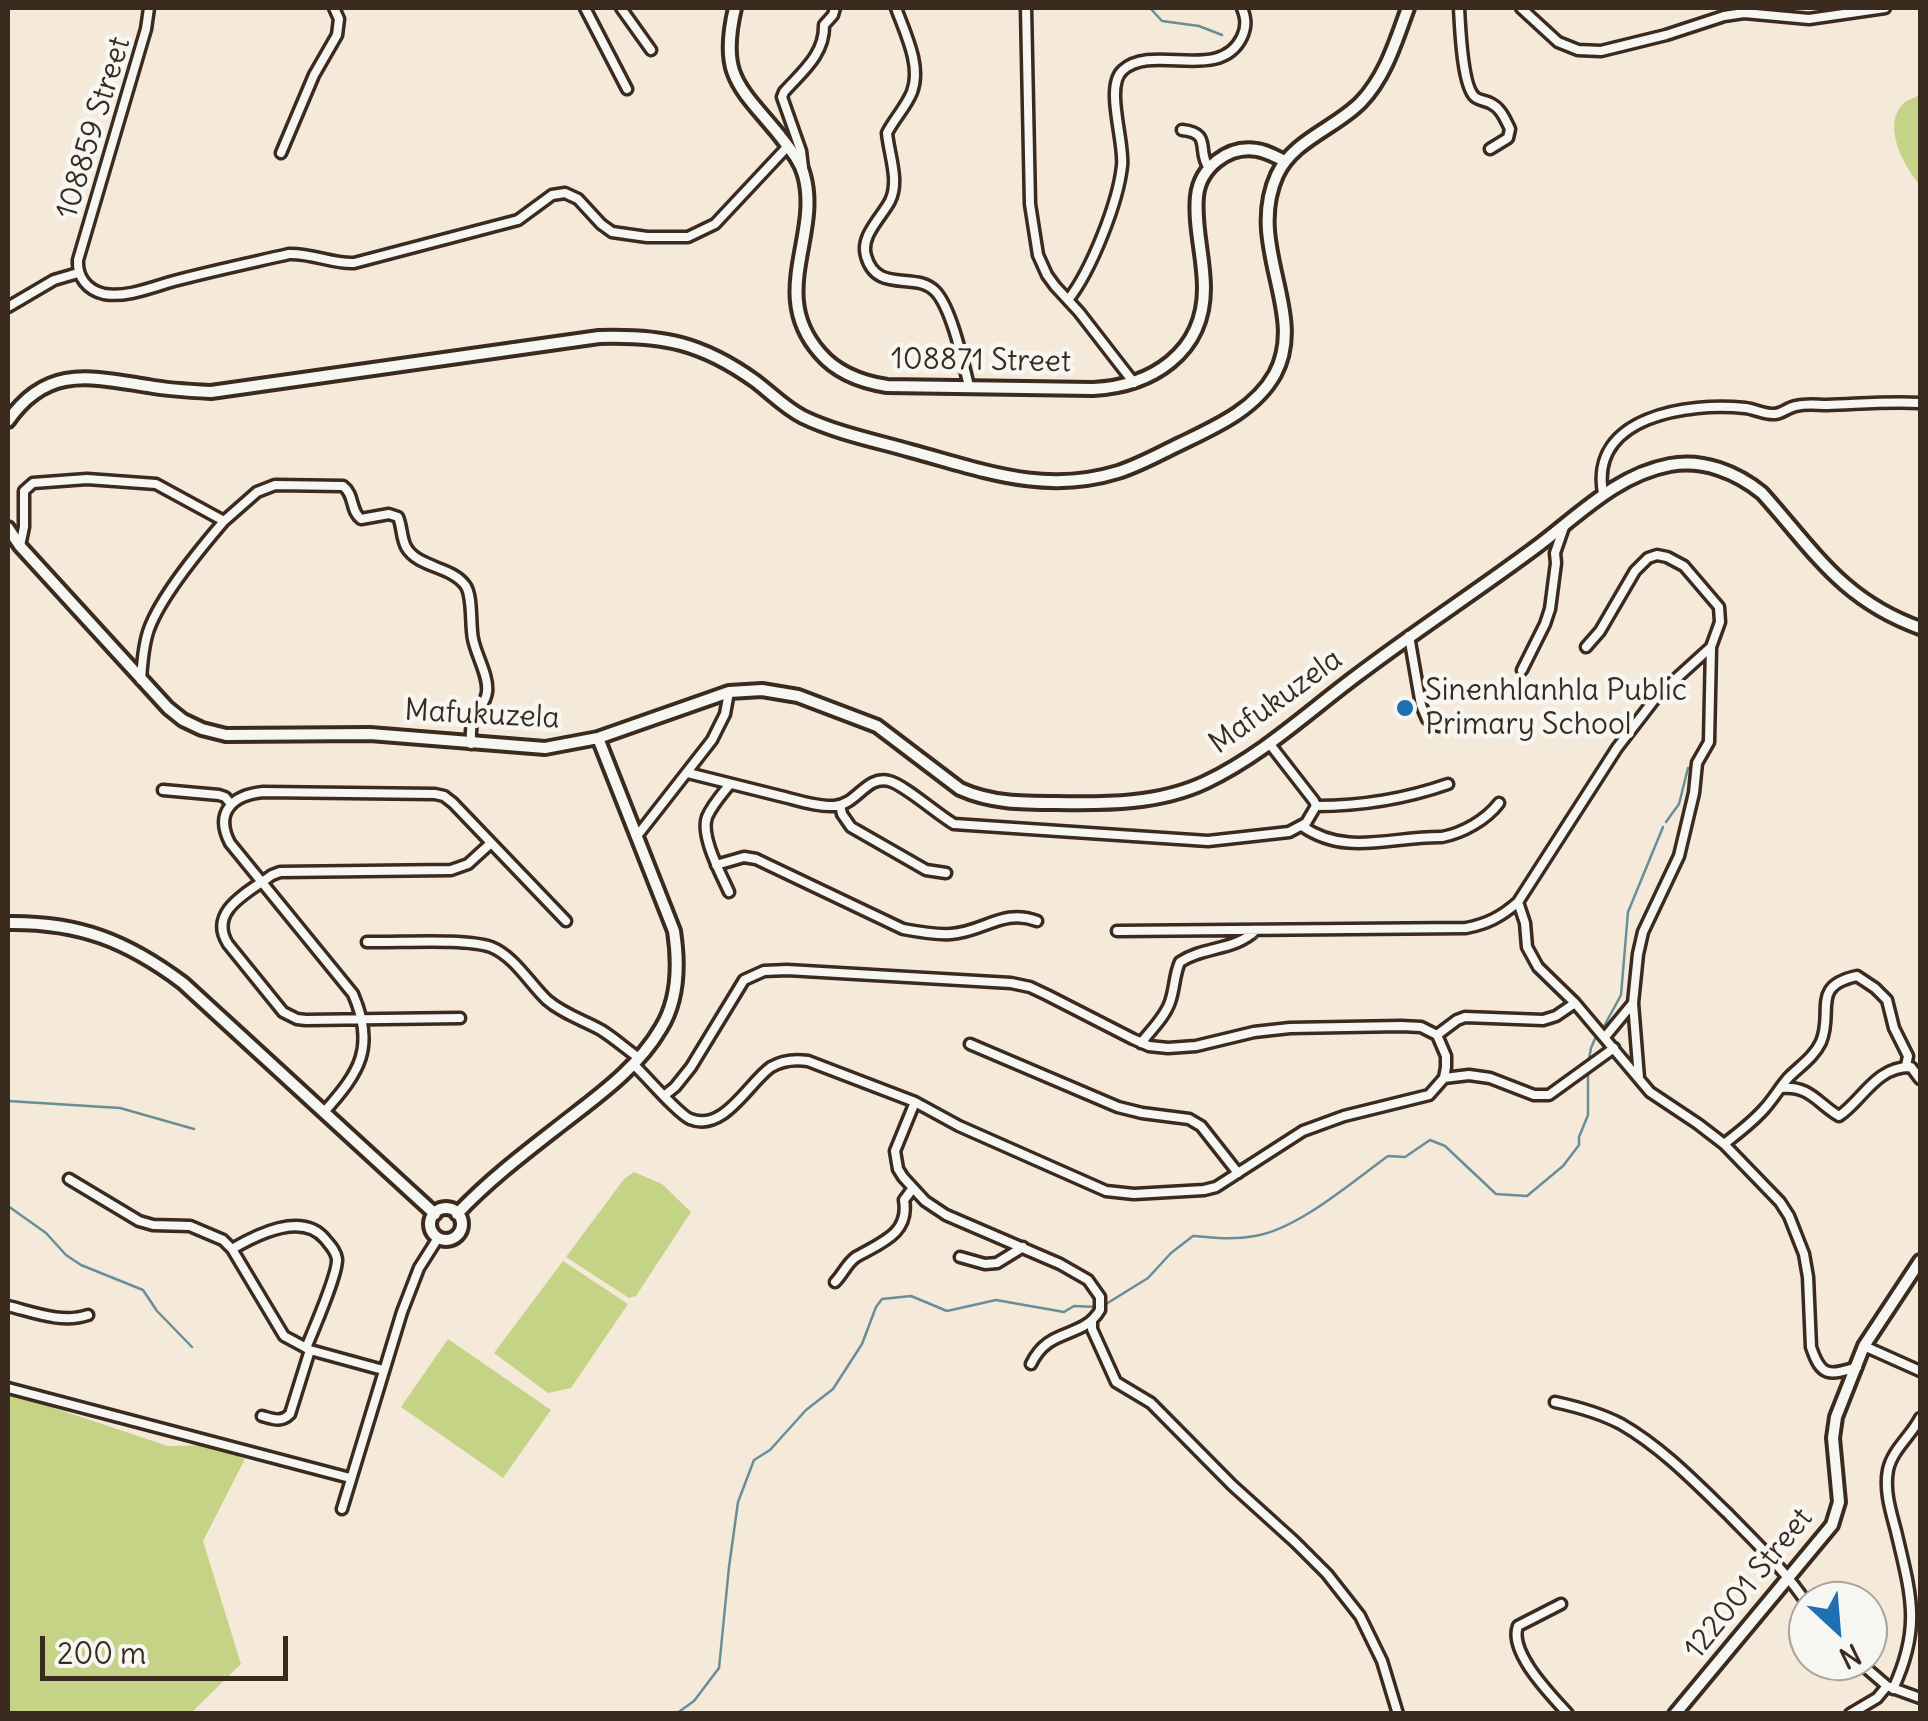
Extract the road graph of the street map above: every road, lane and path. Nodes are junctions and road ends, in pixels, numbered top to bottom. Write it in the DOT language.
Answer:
graph roads {
  1 [pos="149,8"];
  2 [pos="334,8"];
  3 [pos="584,8"];
  4 [pos="621,8"];
  5 [pos="735,8"];
  6 [pos="835,8"];
  7 [pos="896,8"];
  8 [pos="1026,8"];
  9 [pos="1242,8"];
  10 [pos="1405,8"];
  11 [pos="1459,8"];
  12 [pos="1521,8"];
  13 [pos="1885,8"];
  14 [pos="652,50"];
  15 [pos="627,90"];
  16 [pos="1182,130"];
  17 [pos="788,146"];
  18 [pos="1490,149"];
  19 [pos="281,153"];
  20 [pos="1285,161"];
  21 [pos="1209,168"];
  22 [pos="804,172"];
  23 [pos="78,273"];
  24 [pos="1068,300"];
  25 [pos="8,308"];
  26 [pos="1134,383"];
  27 [pos="970,386"];
  28 [pos="1920,404"];
  29 [pos="8,421"];
  30 [pos="1603,494"];
  31 [pos="224,521"];
  32 [pos="1564,524"];
  33 [pos="8,528"];
  34 [pos="14,543"];
  35 [pos="1920,628"];
  36 [pos="1409,636"];
  37 [pos="1586,647"];
  38 [pos="1711,647"];
  39 [pos="1522,670"];
  40 [pos="141,680"];
  41 [pos="729,692"];
  42 [pos="1439,726"];
  43 [pos="598,738"];
  44 [pos="1269,743"];
  45 [pos="472,744"];
  46 [pos="688,772"];
  47 [pos="730,784"];
  48 [pos="1448,784"];
  49 [pos="163,790"];
  50 [pos="1499,803"];
  51 [pos="231,804"];
  52 [pos="840,805"];
  53 [pos="1316,806"];
  54 [pos="1302,826"];
  55 [pos="636,836"];
  56 [pos="491,843"];
  57 [pos="716,865"];
  58 [pos="946,872"];
  59 [pos="262,882"];
  60 [pos="730,892"];
  61 [pos="1518,902"];
  62 [pos="566,920"];
  63 [pos="1037,921"];
  64 [pos="8,923"];
  65 [pos="1256,930"];
  66 [pos="1117,931"];
  67 [pos="367,942"];
  68 [pos="1575,1003"];
  69 [pos="1633,1003"];
  70 [pos="460,1018"];
  71 [pos="364,1020"];
  72 [pos="1436,1036"];
  73 [pos="1605,1036"];
  74 [pos="1141,1043"];
  75 [pos="970,1044"];
  76 [pos="1614,1048"];
  77 [pos="636,1061"];
  78 [pos="1906,1066"];
  79 [pos="1444,1078"];
  80 [pos="1638,1078"];
  81 [pos="1920,1079"];
  82 [pos="1780,1088"];
  83 [pos="665,1095"];
  84 [pos="915,1102"];
  85 [pos="324,1112"];
  86 [pos="1724,1144"];
  87 [pos="1238,1174"];
  88 [pos="68,1178"];
  89 [pos="913,1188"];
  90 [pos="435,1214"];
  91 [pos="457,1214"];
  92 [pos="438,1238"];
  93 [pos="1022,1247"];
  94 [pos="232,1249"];
  95 [pos="960,1257"];
  96 [pos="1920,1261"];
  97 [pos="835,1282"];
  98 [pos="8,1306"];
  99 [pos="88,1314"];
  100 [pos="1092,1322"];
  101 [pos="1864,1346"];
  102 [pos="308,1349"];
  103 [pos="1031,1364"];
  104 [pos="1856,1367"];
  105 [pos="384,1370"];
  106 [pos="1920,1371"];
  107 [pos="8,1388"];
  108 [pos="1555,1402"];
  109 [pos="262,1416"];
  110 [pos="1920,1418"];
  111 [pos="350,1478"];
  112 [pos="342,1509"];
  113 [pos="1789,1576"];
  114 [pos="1792,1581"];
  115 [pos="1561,1604"];
  116 [pos="1883,1681"];
  117 [pos="1890,1687"];
  118 [pos="1920,1698"];
  119 [pos="1398,1714"];
  120 [pos="1568,1714"];
  121 [pos="1675,1714"];
  122 [pos="1850,1714"];
  1 -- 23 [label="street, 108859 Street"];
  2 -- 19 [label="street"];
  3 -- 15 [label="street"];
  4 -- 14 [label="street"];
  5 -- 17 [label="main road"];
  6 -- 22 [label="street"];
  7 -- 27 [label="street"];
  8 -- 24 [label="street"];
  9 -- 24 [label="street"];
  10 -- 20 [label="main road"];
  11 -- 18 [label="street"];
  12 -- 13 [label="street"];
  16 -- 21 [label="street"];
  17 -- 22 [label="main road"];
  17 -- 23 [label="street"];
  20 -- 21 [label="main road"];
  20 -- 29 [label="main road"];
  21 -- 26 [label="main road, 108871 Street"];
  22 -- 27 [label="main road, 108871 Street"];
  23 -- 25 [label="street"];
  24 -- 26 [label="street"];
  26 -- 27 [label="main road, 108871 Street"];
  28 -- 30 [label="street"];
  30 -- 32 [label="main road, Mafukuzela"];
  30 -- 35 [label="main road, Mafukuzela"];
  31 -- 34 [label="street"];
  31 -- 40 [label="street"];
  31 -- 45 [label="street"];
  32 -- 36 [label="main road, Mafukuzela"];
  32 -- 39 [label="street"];
  33 -- 34 [label="main road, Mafukuzela"];
  34 -- 40 [label="main road, Mafukuzela"];
  36 -- 42 [label="street"];
  36 -- 44 [label="main road, Mafukuzela"];
  37 -- 38 [label="street"];
  38 -- 61 [label="street"];
  38 -- 69 [label="street"];
  40 -- 45 [label="main road, Mafukuzela"];
  41 -- 43 [label="main road, Mafukuzela"];
  41 -- 44 [label="main road, Mafukuzela"];
  41 -- 46 [label="street"];
  43 -- 45 [label="main road, Mafukuzela"];
  43 -- 55 [label="main road"];
  44 -- 53 [label="street"];
  46 -- 47 [label="street"];
  46 -- 55 [label="street"];
  47 -- 52 [label="street"];
  47 -- 57 [label="street"];
  48 -- 53 [label="street"];
  49 -- 51 [label="street"];
  50 -- 54 [label="street"];
  51 -- 56 [label="street"];
  51 -- 59 [label="street"];
  52 -- 54 [label="street"];
  52 -- 58 [label="street"];
  53 -- 54 [label="street"];
  55 -- 77 [label="main road"];
  56 -- 59 [label="street"];
  56 -- 62 [label="street"];
  57 -- 60 [label="street"];
  57 -- 63 [label="street"];
  59 -- 71 [label="street"];
  59 -- 71 [label="street"];
  61 -- 65 [label="street"];
  61 -- 68 [label="street"];
  64 -- 85 [label="main road"];
  65 -- 66 [label="street"];
  65 -- 74 [label="street"];
  67 -- 77 [label="street"];
  68 -- 72 [label="street"];
  68 -- 73 [label="street"];
  69 -- 73 [label="street"];
  69 -- 80 [label="street"];
  70 -- 71 [label="street"];
  71 -- 85 [label="street"];
  72 -- 74 [label="street"];
  72 -- 79 [label="street"];
  73 -- 76 [label="street"];
  74 -- 83 [label="street"];
  75 -- 87 [label="street"];
  76 -- 79 [label="street"];
  76 -- 80 [label="street"];
  77 -- 83 [label="street"];
  77 -- 91 [label="main road"];
  78 -- 81 [label="street"];
  78 -- 82 [label="street"];
  78 -- 82 [label="street"];
  79 -- 87 [label="street"];
  80 -- 86 [label="street"];
  82 -- 86 [label="street"];
  83 -- 84 [label="street"];
  84 -- 87 [label="street"];
  84 -- 89 [label="street"];
  85 -- 90 [label="main road"];
  86 -- 104 [label="street"];
  88 -- 94 [label="street"];
  89 -- 93 [label="street"];
  89 -- 97 [label="street"];
  90 -- 91 [label="main road"];
  90 -- 92 [label="main road"];
  91 -- 92 [label="main road"];
  92 -- 105 [label="street"];
  93 -- 95 [label="street"];
  93 -- 100 [label="street"];
  94 -- 102 [label="street"];
  94 -- 102 [label="street"];
  96 -- 101 [label="main road, 122001 Street"];
  98 -- 99 [label="street"];
  100 -- 103 [label="street"];
  100 -- 119 [label="street"];
  101 -- 104 [label="main road, 122001 Street"];
  101 -- 106 [label="street"];
  102 -- 105 [label="street"];
  102 -- 109 [label="street"];
  104 -- 113 [label="main road, 122001 Street"];
  105 -- 111 [label="street"];
  107 -- 111 [label="street"];
  108 -- 113 [label="street"];
  110 -- 117 [label="street"];
  111 -- 112 [label="street"];
  113 -- 114 [label="street"];
  113 -- 121 [label="main road, 122001 Street"];
  115 -- 120 [label="street"];
  116 -- 117 [label="street"];
  117 -- 118 [label="street"];
  117 -- 122 [label="street"];
}
